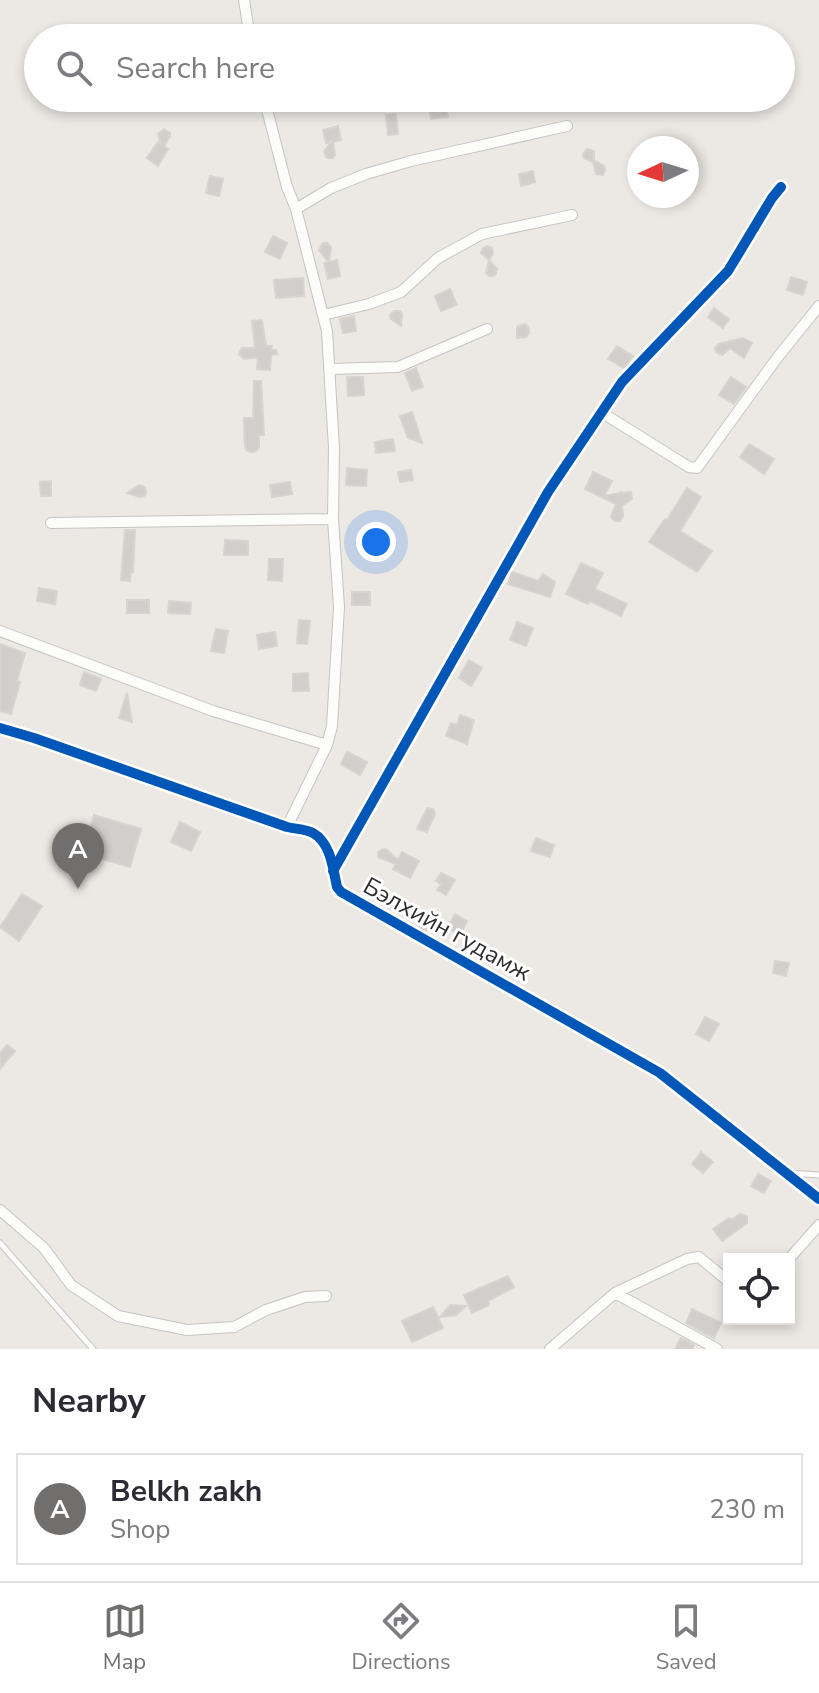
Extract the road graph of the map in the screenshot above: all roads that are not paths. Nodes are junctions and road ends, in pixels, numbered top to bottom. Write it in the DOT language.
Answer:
graph roads {
  1 [pos="244,0"];
  2 [pos="248,24"];
  3 [pos="268,112"];
  4 [pos="567,126"];
  5 [pos="781,187"];
  6 [pos="296,209"];
  7 [pos="572,215"];
  8 [pos="819,306"];
  9 [pos="323,315"];
  10 [pos="487,329"];
  11 [pos="330,369"];
  12 [pos="601,412"];
  13 [pos="333,519"];
  14 [pos="51,523"];
  15 [pos="0,631"];
  16 [pos="0,728"];
  17 [pos="327,745"];
  18 [pos="287,827"];
  19 [pos="333,871"];
  20 [pos="788,1173"];
  21 [pos="819,1175"];
  22 [pos="819,1199"];
  23 [pos="0,1210"];
  24 [pos="819,1225"];
  25 [pos="0,1243"];
  26 [pos="794,1253"];
  27 [pos="723,1277"];
  28 [pos="615,1293"];
  29 [pos="326,1296"];
  30 [pos="93,1349"];
  31 [pos="550,1349"];
  32 [pos="717,1349"];
  1 -- 2 [label="street"];
  3 -- 6 [label="street"];
  4 -- 6 [label="street"];
  5 -- 12 [label="street"];
  6 -- 9 [label="street"];
  7 -- 9 [label="street"];
  8 -- 12 [label="street"];
  9 -- 11 [label="street"];
  10 -- 11 [label="street"];
  11 -- 13 [label="street"];
  12 -- 19 [label="street"];
  13 -- 14 [label="street"];
  13 -- 17 [label="street"];
  15 -- 17 [label="street"];
  16 -- 18 [label="street, Бэлхийн гудамж"];
  17 -- 18 [label="street"];
  18 -- 19 [label="street, Бэлхийн гудамж"];
  19 -- 20 [label="street, Бэлхийн гудамж"];
  20 -- 21 [label="lane"];
  20 -- 22 [label="street, Бэлхийн гудамж"];
  23 -- 29 [label="street"];
  24 -- 26 [label="street"];
  25 -- 30 [label="lane"];
  27 -- 28 [label="street"];
  28 -- 31 [label="street"];
  28 -- 32 [label="street"];
}
